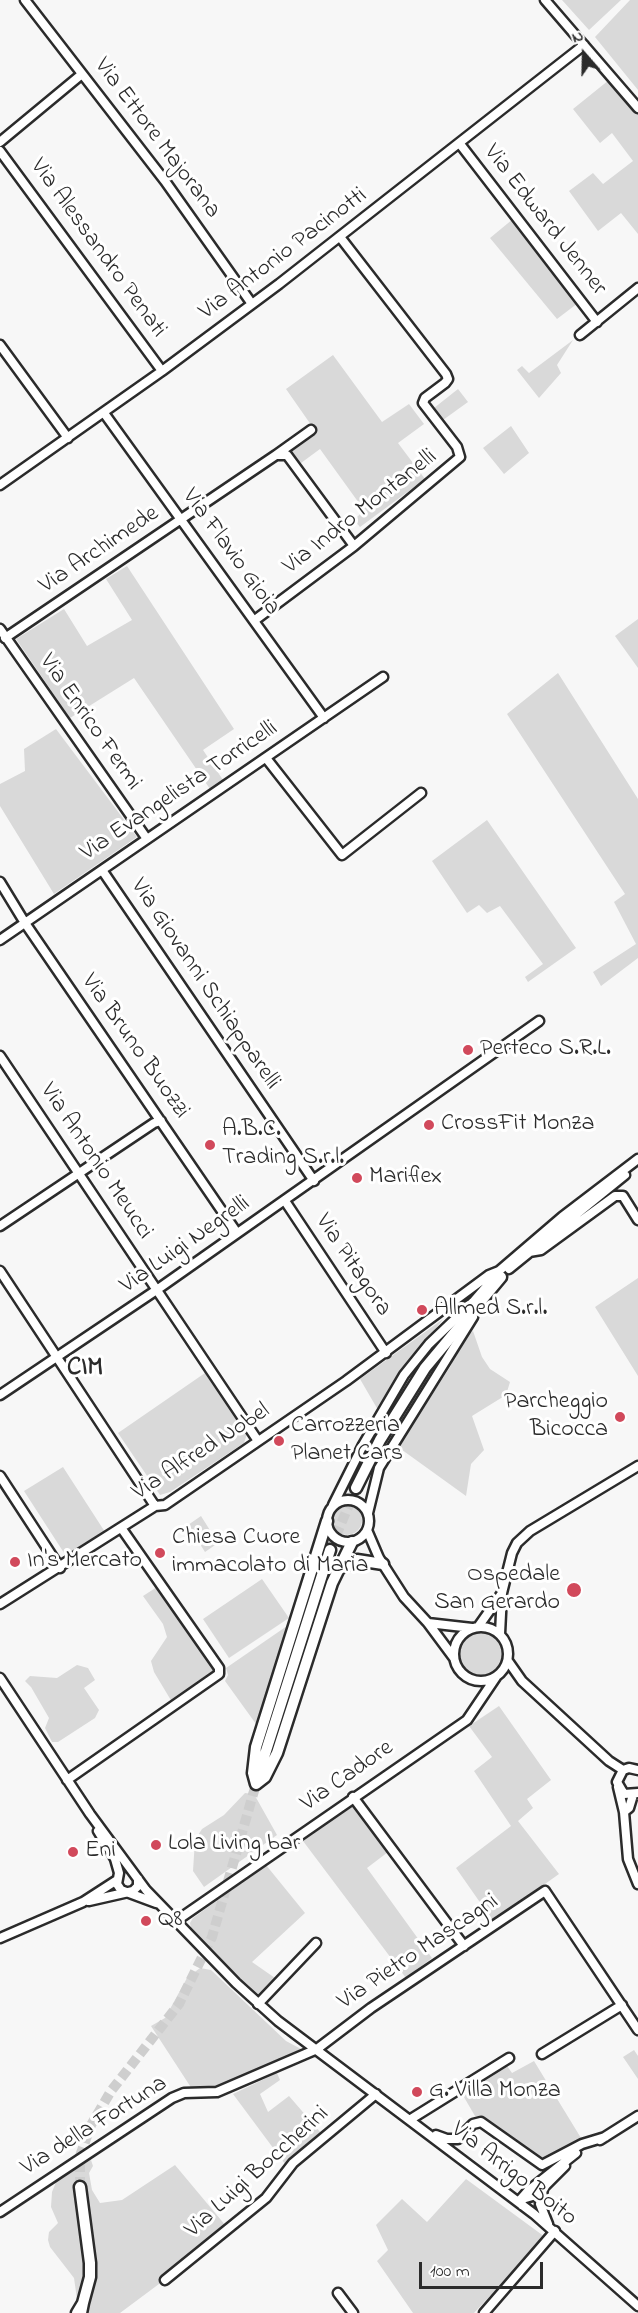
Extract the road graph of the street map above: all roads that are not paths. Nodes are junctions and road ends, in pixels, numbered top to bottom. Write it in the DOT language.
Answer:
graph roads {
  1 [pos="25,0"];
  2 [pos="545,0"];
  3 [pos="584,45"];
  4 [pos="82,74"];
  5 [pos="638,108"];
  6 [pos="0,142"];
  7 [pos="460,144"];
  8 [pos="0,151"];
  9 [pos="340,237"];
  10 [pos="638,288"];
  11 [pos="252,304"];
  12 [pos="597,322"];
  13 [pos="580,335"];
  14 [pos="0,345"];
  15 [pos="162,371"];
  16 [pos="104,413"];
  17 [pos="310,430"];
  18 [pos="68,438"];
  19 [pos="276,455"];
  20 [pos="0,485"];
  21 [pos="180,521"];
  22 [pos="354,546"];
  23 [pos="255,620"];
  24 [pos="0,630"];
  25 [pos="5,638"];
  26 [pos="383,677"];
  27 [pos="324,718"];
  28 [pos="266,758"];
  29 [pos="421,793"];
  30 [pos="147,839"];
  31 [pos="102,870"];
  32 [pos="0,882"];
  33 [pos="25,923"];
  34 [pos="0,940"];
  35 [pos="539,1021"];
  36 [pos="0,1056"];
  37 [pos="161,1121"];
  38 [pos="638,1159"];
  39 [pos="638,1165"];
  40 [pos="79,1174"];
  41 [pos="314,1180"];
  42 [pos="285,1201"];
  43 [pos="564,1220"];
  44 [pos="638,1220"];
  45 [pos="0,1226"];
  46 [pos="237,1233"];
  47 [pos="528,1252"];
  48 [pos="0,1271"];
  49 [pos="500,1274"];
  50 [pos="158,1289"];
  51 [pos="472,1302"];
  52 [pos="441,1347"];
  53 [pos="386,1353"];
  54 [pos="58,1358"];
  55 [pos="0,1395"];
  56 [pos="258,1441"];
  57 [pos="638,1466"];
  58 [pos="0,1476"];
  59 [pos="356,1488"];
  60 [pos="333,1505"];
  61 [pos="155,1506"];
  62 [pos="368,1513"];
  63 [pos="327,1521"];
  64 [pos="122,1528"];
  65 [pos="367,1530"];
  66 [pos="354,1541"];
  67 [pos="330,1550"];
  68 [pos="381,1561"];
  69 [pos="60,1568"];
  70 [pos="338,1569"];
  71 [pos="502,1593"];
  72 [pos="0,1604"];
  73 [pos="428,1623"];
  74 [pos="476,1628"];
  75 [pos="500,1634"];
  76 [pos="455,1659"];
  77 [pos="508,1661"];
  78 [pos="498,1675"];
  79 [pos="0,1678"];
  80 [pos="478,1681"];
  81 [pos="522,1681"];
  82 [pos="480,1704"];
  83 [pos="609,1761"];
  84 [pos="623,1770"];
  85 [pos="638,1770"];
  86 [pos="68,1780"];
  87 [pos="256,1784"];
  88 [pos="618,1784"];
  89 [pos="635,1794"];
  90 [pos="353,1797"];
  91 [pos="624,1812"];
  92 [pos="90,1814"];
  93 [pos="136,1876"];
  94 [pos="118,1879"];
  95 [pos="638,1884"];
  96 [pos="127,1893"];
  97 [pos="78,1904"];
  98 [pos="164,1909"];
  99 [pos="176,1922"];
  100 [pos="0,1938"];
  101 [pos="316,1942"];
  102 [pos="464,1946"];
  103 [pos="258,2004"];
  104 [pos="622,2006"];
  105 [pos="638,2030"];
  106 [pos="317,2049"];
  107 [pos="542,2054"];
  108 [pos="509,2058"];
  109 [pos="376,2094"];
  110 [pos="638,2116"];
  111 [pos="411,2120"];
  112 [pos="426,2131"];
  113 [pos="605,2137"];
  114 [pos="591,2145"];
  115 [pos="80,2187"];
  116 [pos="543,2189"];
  117 [pos="521,2200"];
  118 [pos="0,2212"];
  119 [pos="553,2229"];
  120 [pos="165,2280"];
  121 [pos="338,2293"];
  122 [pos="638,2306"];
  123 [pos="81,2310"];
  124 [pos="353,2313"];
  125 [pos="484,2313"];
  1 -- 4 [label="street, Via Ettore Majorana"];
  2 -- 3 [label="street"];
  3 -- 5 [label="street"];
  3 -- 7 [label="street, Via Antonio Pacinotti"];
  4 -- 6 [label="street"];
  4 -- 11 [label="street, Via Ettore Majorana"];
  7 -- 9 [label="street, Via Antonio Pacinotti"];
  7 -- 12 [label="street, Via Edward Jenner"];
  8 -- 15 [label="street, Via Alessandro Penati"];
  9 -- 11 [label="street, Via Antonio Pacinotti"];
  9 -- 22 [label="street, Via Indro Montanelli"];
  10 -- 12 [label="street"];
  11 -- 15 [label="street, Via Antonio Pacinotti"];
  12 -- 13 [label="street"];
  14 -- 18 [label="street"];
  15 -- 16 [label="street, Via Antonio Pacinotti"];
  16 -- 18 [label="street, Via Antonio Pacinotti"];
  16 -- 21 [label="street, Via Flavio Gioia"];
  17 -- 19 [label="street, Via Archimede"];
  18 -- 20 [label="street, Via Antonio Pacinotti"];
  19 -- 21 [label="street, Via Archimede"];
  19 -- 22 [label="street"];
  21 -- 23 [label="street, Via Flavio Gioia"];
  21 -- 25 [label="street, Via Archimede"];
  22 -- 23 [label="street, Via Indro Montanelli"];
  23 -- 27 [label="street, Via Flavio Gioia"];
  24 -- 25 [label="street, Via Enrico Fermi"];
  25 -- 30 [label="street, Via Enrico Fermi"];
  26 -- 27 [label="street, Via Evangelista Torricelli"];
  27 -- 28 [label="street, Via Evangelista Torricelli"];
  28 -- 29 [label="street"];
  28 -- 30 [label="street, Via Evangelista Torricelli"];
  30 -- 31 [label="street, Via Evangelista Torricelli"];
  31 -- 33 [label="street, Via Evangelista Torricelli"];
  31 -- 41 [label="street, Via Giovanni Schiapparelli"];
  32 -- 33 [label="street, Via Bruno Buozzi"];
  33 -- 34 [label="street, Via Evangelista Torricelli"];
  33 -- 37 [label="street, Via Bruno Buozzi"];
  35 -- 41 [label="street, Via Luigi Negrelli"];
  36 -- 40 [label="street, Via Antonio Meucci"];
  37 -- 40 [label="street"];
  37 -- 46 [label="street, Via Bruno Buozzi"];
  38 -- 43 [label="street"];
  39 -- 43 [label="street"];
  40 -- 45 [label="street"];
  40 -- 50 [label="street, Via Antonio Meucci"];
  41 -- 42 [label="street, Via Luigi Negrelli"];
  42 -- 46 [label="street, Via Luigi Negrelli"];
  42 -- 53 [label="street, Via Pitagora"];
  43 -- 47 [label="street, Via Alfred Nobel"];
  43 -- 49 [label="street, Via Alfred Nobel"];
  44 -- 47 [label="street, Via Alfred Nobel"];
  46 -- 50 [label="street, Via Luigi Negrelli"];
  47 -- 49 [label="street, Via Alfred Nobel"];
  48 -- 54 [label="street"];
  49 -- 51 [label="street"];
  49 -- 52 [label="main road"];
  49 -- 53 [label="street, Via Alfred Nobel"];
  49 -- 62 [label="street"];
  50 -- 54 [label="street, Via Luigi Negrelli"];
  50 -- 56 [label="street, Via Antonio Meucci"];
  51 -- 52 [label="main road"];
  51 -- 60 [label="street"];
  52 -- 59 [label="main road"];
  53 -- 56 [label="street, Via Alfred Nobel"];
  54 -- 55 [label="street, Via Luigi Negrelli"];
  54 -- 61 [label="street"];
  56 -- 61 [label="street, Via Alfred Nobel"];
  57 -- 71 [label="street"];
  58 -- 69 [label="street"];
  60 -- 62 [label="street"];
  60 -- 63 [label="street"];
  61 -- 64 [label="street, Via Alfred Nobel"];
  62 -- 65 [label="street"];
  63 -- 66 [label="street"];
  63 -- 87 [label="main road"];
  64 -- 69 [label="street, Via Alfred Nobel"];
  64 -- 86 [label="street"];
  65 -- 66 [label="street"];
  65 -- 68 [label="street"];
  66 -- 68 [label="street"];
  66 -- 70 [label="main road"];
  67 -- 87 [label="main road"];
  68 -- 70 [label="main road"];
  68 -- 73 [label="street"];
  69 -- 72 [label="street, Via Alfred Nobel"];
  70 -- 87 [label="main road"];
  71 -- 74 [label="street"];
  71 -- 75 [label="street"];
  73 -- 74 [label="street"];
  73 -- 76 [label="street"];
  74 -- 75 [label="street"];
  74 -- 76 [label="street"];
  75 -- 77 [label="street"];
  76 -- 80 [label="street"];
  77 -- 78 [label="street, Via Cadore"];
  77 -- 81 [label="street"];
  78 -- 80 [label="street"];
  78 -- 81 [label="street"];
  78 -- 82 [label="street, Via Cadore"];
  79 -- 86 [label="street"];
  80 -- 82 [label="street"];
  81 -- 83 [label="street"];
  82 -- 90 [label="street, Via Cadore"];
  83 -- 84 [label="street"];
  83 -- 88 [label="street"];
  84 -- 85 [label="street"];
  84 -- 88 [label="street"];
  86 -- 92 [label="street"];
  88 -- 89 [label="street"];
  88 -- 91 [label="street"];
  89 -- 91 [label="street"];
  90 -- 99 [label="street, Via Cadore"];
  90 -- 102 [label="street"];
  91 -- 95 [label="street"];
  92 -- 93 [label="street, Via Arrigo Boito"];
  92 -- 94 [label="street"];
  93 -- 94 [label="street"];
  93 -- 96 [label="street"];
  93 -- 98 [label="street, Via Arrigo Boito"];
  94 -- 96 [label="street"];
  94 -- 97 [label="street"];
  96 -- 97 [label="street"];
  96 -- 98 [label="street"];
  97 -- 100 [label="street"];
  98 -- 99 [label="street, Via Arrigo Boito"];
  99 -- 103 [label="street, Via Arrigo Boito"];
  101 -- 103 [label="street"];
  102 -- 104 [label="street, Via Pietro Mascagni"];
  102 -- 106 [label="street, Via Pietro Mascagni"];
  103 -- 106 [label="street, Via Arrigo Boito"];
  104 -- 105 [label="street"];
  104 -- 107 [label="street"];
  106 -- 109 [label="street, Via Arrigo Boito"];
  106 -- 118 [label="street, Via della Fortuna"];
  108 -- 111 [label="street"];
  109 -- 111 [label="street, Via Arrigo Boito"];
  109 -- 120 [label="street, Via Luigi Boccherini"];
  110 -- 113 [label="street"];
  111 -- 112 [label="street, Via Arrigo Boito"];
  112 -- 113 [label="street"];
  112 -- 117 [label="street, Via Arrigo Boito"];
  113 -- 114 [label="street"];
  114 -- 116 [label="street"];
  114 -- 117 [label="street"];
  115 -- 123 [label="main road"];
  116 -- 117 [label="street"];
  116 -- 119 [label="street"];
  117 -- 119 [label="street, Via Arrigo Boito"];
  119 -- 122 [label="street, Via Arrigo Boito"];
  119 -- 125 [label="street"];
  121 -- 124 [label="street"];
}
